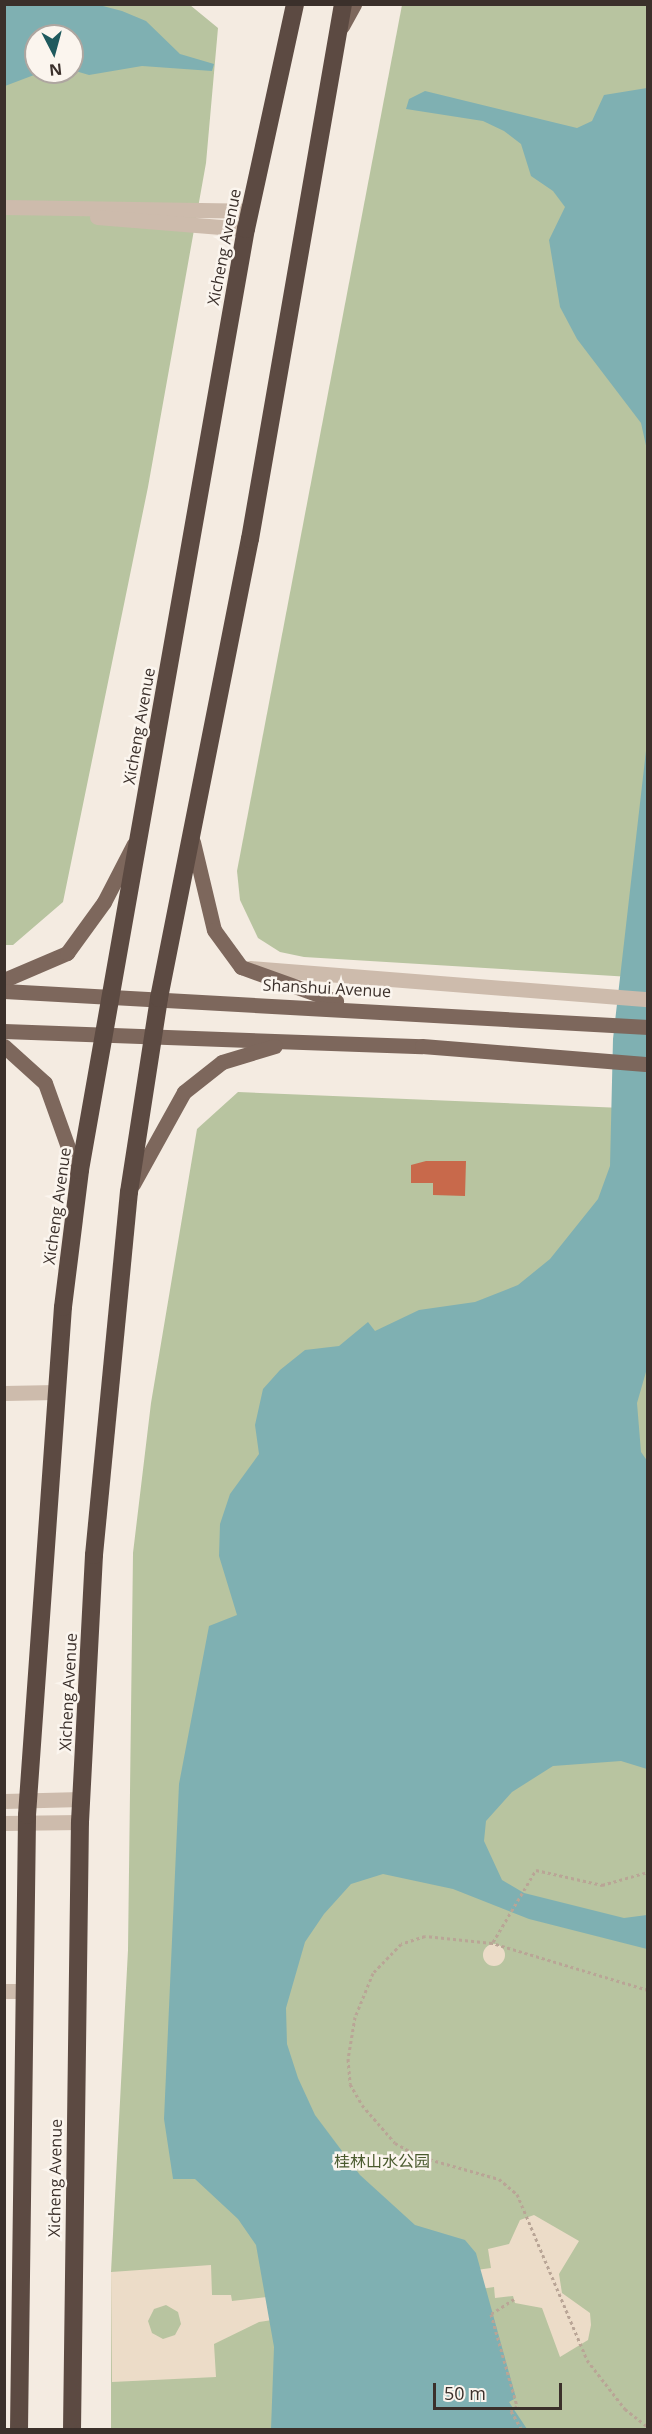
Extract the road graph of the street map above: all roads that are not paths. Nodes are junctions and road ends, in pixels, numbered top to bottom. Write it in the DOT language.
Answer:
graph roads {
  1 [pos="283,4"];
  2 [pos="295,4"];
  3 [pos="343,4"];
  4 [pos="354,4"];
  5 [pos="289,30"];
  6 [pos="337,33"];
  7 [pos="4,207"];
  8 [pos="4,215"];
  9 [pos="248,220"];
  10 [pos="192,833"];
  11 [pos="140,834"];
  12 [pos="241,967"];
  13 [pos="4,980"];
  14 [pos="4,991"];
  15 [pos="112,996"];
  16 [pos="159,998"];
  17 [pos="648,999"];
  18 [pos="356,1008"];
  19 [pos="648,1027"];
  20 [pos="4,1030"];
  21 [pos="105,1032"];
  22 [pos="153,1034"];
  23 [pos="314,1041"];
  24 [pos="4,1046"];
  25 [pos="648,1064"];
  26 [pos="79,1178"];
  27 [pos="129,1192"];
  28 [pos="56,1392"];
  29 [pos="4,1393"];
  30 [pos="81,1799"];
  31 [pos="4,1801"];
  32 [pos="29,1801"];
  33 [pos="4,1822"];
  34 [pos="27,1822"];
  35 [pos="80,1822"];
  36 [pos="4,1991"];
  37 [pos="25,1991"];
  38 [pos="19,2430"];
  39 [pos="72,2430"];
  1 -- 5 [label="main road"];
  2 -- 5 [label="highway, Xicheng Avenue"];
  3 -- 6 [label="highway, Xicheng Avenue"];
  4 -- 6 [label="main road"];
  5 -- 9 [label="highway, Xicheng Avenue"];
  6 -- 10 [label="highway, Xicheng Avenue"];
  7 -- 9 [label="street"];
  8 -- 9 [label="street"];
  9 -- 11 [label="highway, Xicheng Avenue"];
  10 -- 12 [label="main road"];
  10 -- 16 [label="highway, Xicheng Avenue"];
  11 -- 13 [label="main road"];
  11 -- 15 [label="highway, Xicheng Avenue"];
  12 -- 17 [label="street"];
  12 -- 18 [label="main road"];
  14 -- 15 [label="main road, Shanshui Avenue"];
  15 -- 16 [label="main road, Shanshui Avenue"];
  15 -- 21 [label="highway, Xicheng Avenue"];
  16 -- 18 [label="main road, Shanshui Avenue"];
  16 -- 22 [label="highway, Xicheng Avenue"];
  18 -- 19 [label="main road, Shanshui Avenue"];
  20 -- 21 [label="main road"];
  21 -- 22 [label="main road"];
  21 -- 26 [label="highway, Xicheng Avenue"];
  22 -- 23 [label="main road"];
  22 -- 27 [label="highway, Xicheng Avenue"];
  23 -- 25 [label="main road"];
  23 -- 27 [label="main road"];
  24 -- 26 [label="main road"];
  26 -- 28 [label="highway, Xicheng Avenue"];
  27 -- 30 [label="highway, Xicheng Avenue"];
  28 -- 29 [label="street"];
  28 -- 32 [label="highway, Xicheng Avenue"];
  30 -- 32 [label="street"];
  30 -- 35 [label="highway, Xicheng Avenue"];
  31 -- 32 [label="street"];
  32 -- 34 [label="highway, Xicheng Avenue"];
  33 -- 34 [label="street"];
  34 -- 35 [label="street"];
  34 -- 37 [label="highway, Xicheng Avenue"];
  35 -- 39 [label="highway, Xicheng Avenue"];
  36 -- 37 [label="street"];
  37 -- 38 [label="highway, Xicheng Avenue"];
}
